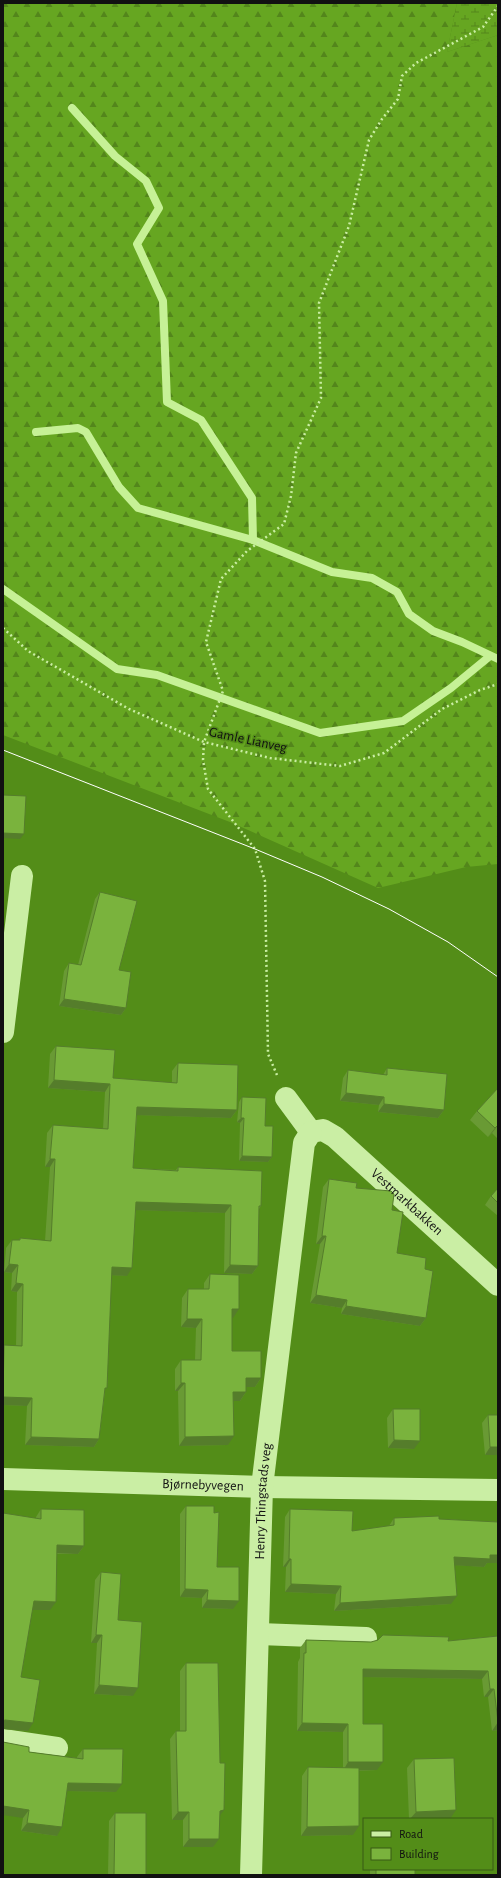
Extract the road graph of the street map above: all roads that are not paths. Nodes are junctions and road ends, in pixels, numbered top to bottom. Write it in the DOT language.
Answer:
graph roads {
  1 [pos="22,876"];
  2 [pos="3,1032"];
  3 [pos="286,1098"];
  4 [pos="311,1132"];
  5 [pos="498,1285"];
  6 [pos="3,1479"];
  7 [pos="262,1487"];
  8 [pos="498,1490"];
  9 [pos="258,1634"];
  10 [pos="366,1638"];
  11 [pos="3,1740"];
  12 [pos="56,1748"];
  13 [pos="251,1875"];
  1 -- 2 [label="street"];
  3 -- 4 [label="street"];
  4 -- 5 [label="street, Vestmarkbakken"];
  4 -- 7 [label="street, Henry Thingstads veg"];
  6 -- 7 [label="street, Bjørnebyvegen"];
  7 -- 8 [label="street, Bjørnebyvegen"];
  7 -- 9 [label="street, Henry Thingstads veg"];
  9 -- 10 [label="street"];
  9 -- 13 [label="street, Henry Thingstads veg"];
  11 -- 12 [label="street"];
}
